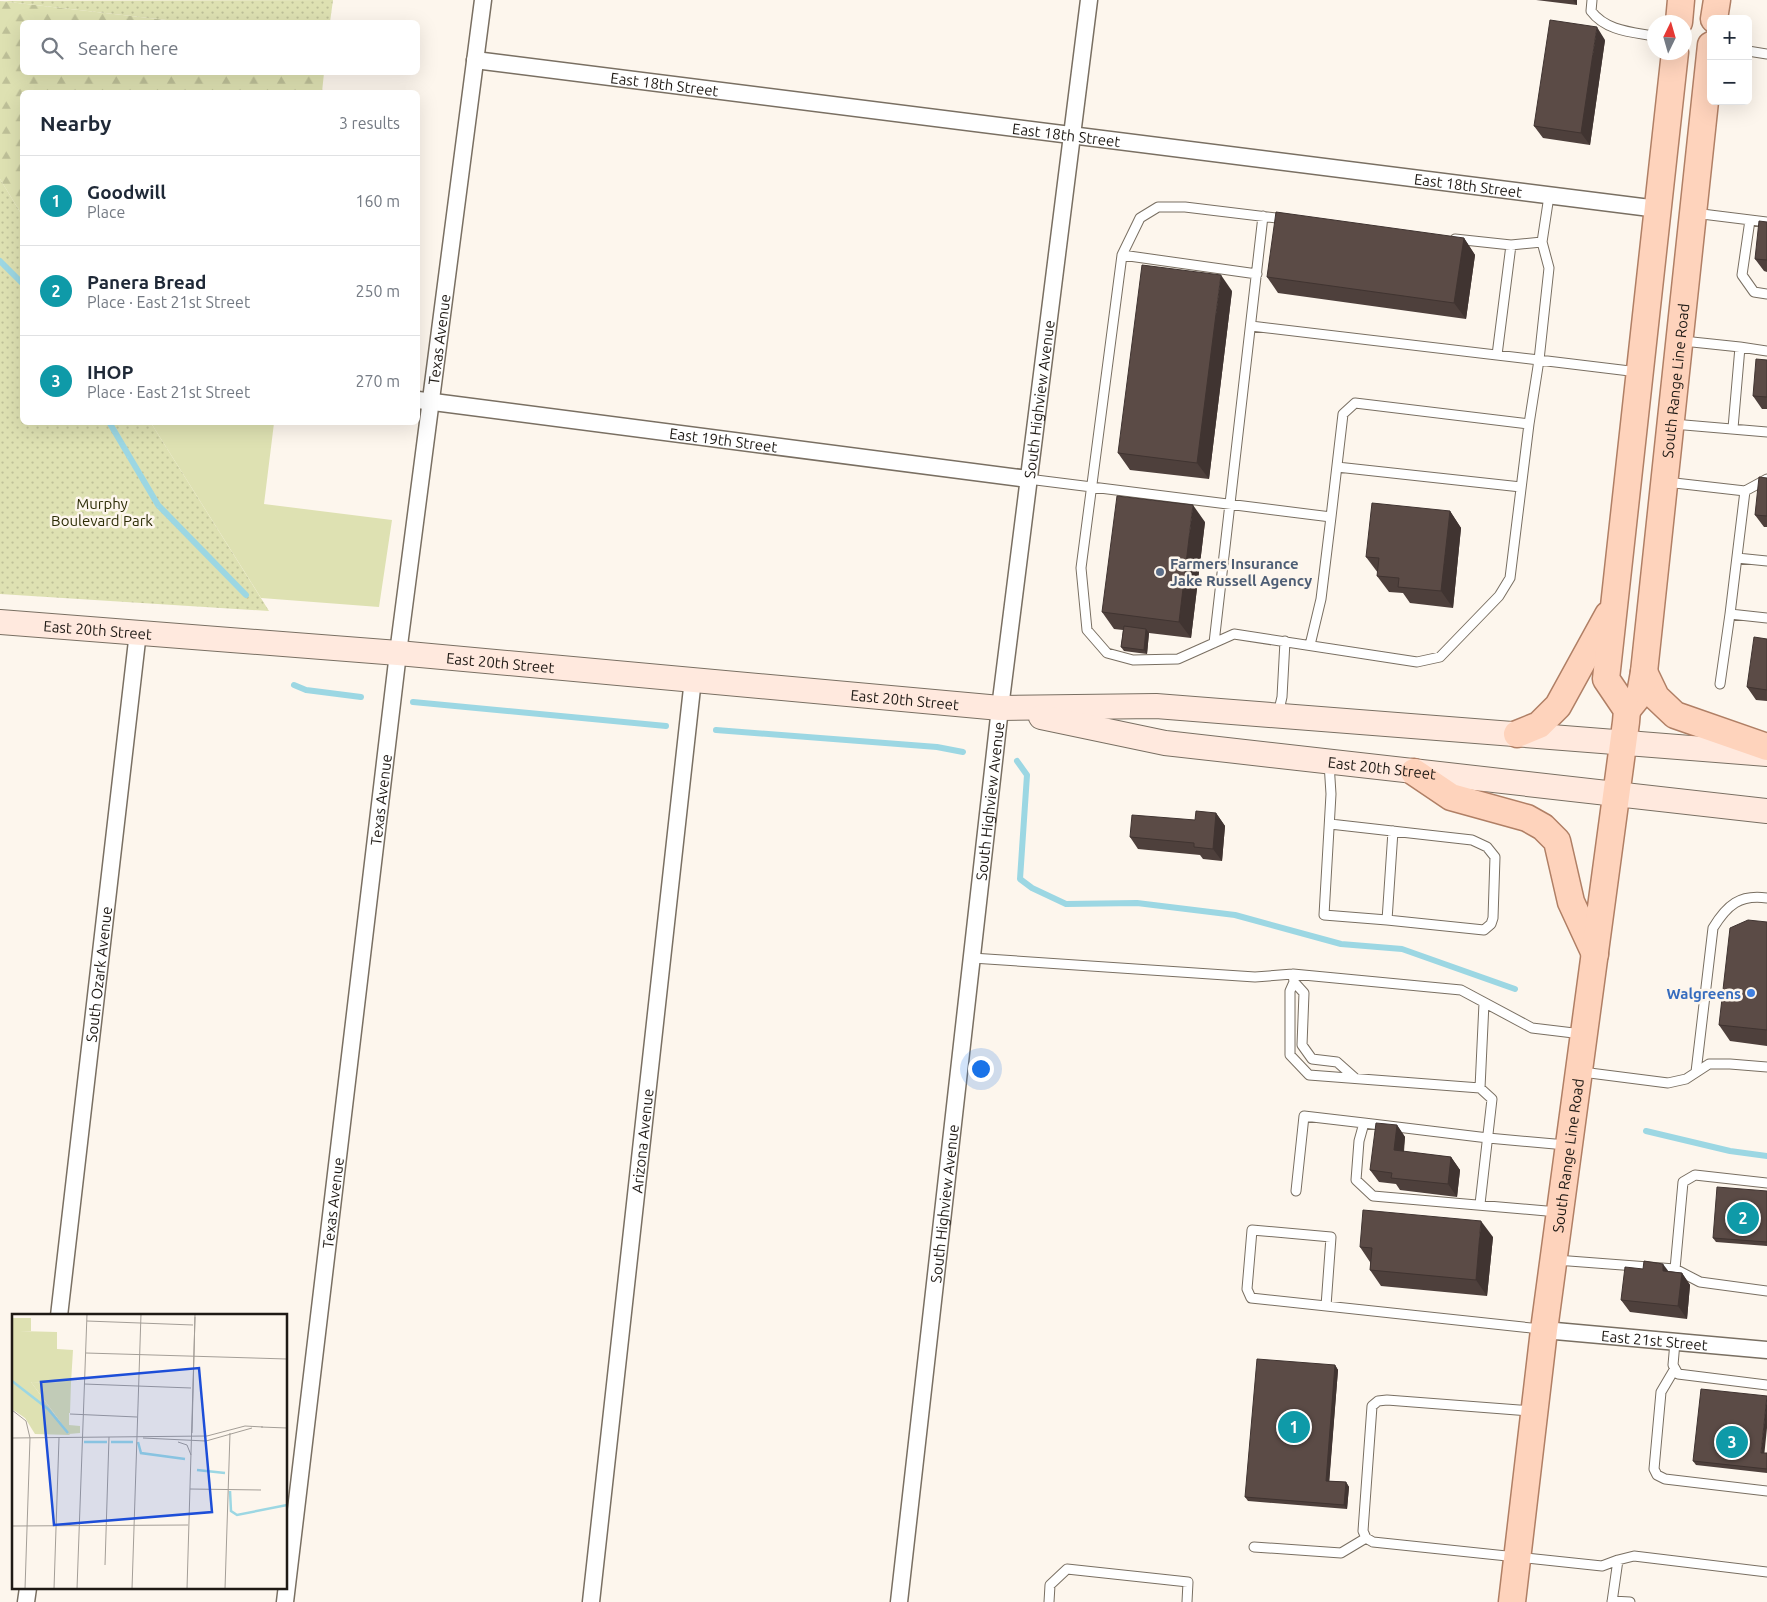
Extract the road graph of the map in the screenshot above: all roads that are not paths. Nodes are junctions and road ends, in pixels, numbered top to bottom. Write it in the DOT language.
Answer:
graph roads {
  1 [pos="483,0"];
  2 [pos="1089,0"];
  3 [pos="1592,0"];
  4 [pos="1681,0"];
  5 [pos="1716,0"];
  6 [pos="1680,15"];
  7 [pos="1714,15"];
  8 [pos="1647,35"];
  9 [pos="1752,52"];
  10 [pos="1767,54"];
  11 [pos="475,60"];
  12 [pos="1674,60"];
  13 [pos="1709,60"];
  14 [pos="1072,134"];
  15 [pos="1549,196"];
  16 [pos="1658,209"];
  17 [pos="1692,213"];
  18 [pos="1263,216"];
  19 [pos="1293,220"];
  20 [pos="1750,220"];
  21 [pos="1767,222"];
  22 [pos="1442,237"];
  23 [pos="1542,242"];
  24 [pos="1511,245"];
  25 [pos="1122,255"];
  26 [pos="1257,274"];
  27 [pos="1767,294"];
  28 [pos="1251,326"];
  29 [pos="1680,341"];
  30 [pos="1740,348"];
  31 [pos="1767,351"];
  32 [pos="1497,355"];
  33 [pos="1539,360"];
  34 [pos="1639,372"];
  35 [pos="424,401"];
  36 [pos="1529,424"];
  37 [pos="1672,424"];
  38 [pos="1733,428"];
  39 [pos="1767,432"];
  40 [pos="1337,467"];
  41 [pos="1028,479"];
  42 [pos="1767,479"];
  43 [pos="1665,482"];
  44 [pos="1092,486"];
  45 [pos="1521,487"];
  46 [pos="1745,491"];
  47 [pos="1230,504"];
  48 [pos="1331,516"];
  49 [pos="1737,558"];
  50 [pos="1767,561"];
  51 [pos="1613,606"];
  52 [pos="1730,614"];
  53 [pos="1767,618"];
  54 [pos="0,622"];
  55 [pos="138,632"];
  56 [pos="1285,641"];
  57 [pos="1214,643"];
  58 [pos="1310,645"];
  59 [pos="398,653"];
  60 [pos="1644,672"];
  61 [pos="693,679"];
  62 [pos="1720,684"];
  63 [pos="1000,708"];
  64 [pos="1627,710"];
  65 [pos="1278,714"];
  66 [pos="1517,734"];
  67 [pos="1624,742"];
  68 [pos="1767,747"];
  69 [pos="1767,754"];
  70 [pos="1329,763"];
  71 [pos="1414,772"];
  72 [pos="1617,795"];
  73 [pos="1767,811"];
  74 [pos="1330,824"];
  75 [pos="1393,831"];
  76 [pos="1767,898"];
  77 [pos="1386,920"];
  78 [pos="1595,954"];
  79 [pos="972,958"];
  80 [pos="1293,978"];
  81 [pos="1484,1004"];
  82 [pos="1584,1034"];
  83 [pos="1767,1067"];
  84 [pos="1579,1071"];
  85 [pos="1696,1072"];
  86 [pos="1355,1078"];
  87 [pos="1480,1088"];
  88 [pos="1364,1123"];
  89 [pos="1488,1138"];
  90 [pos="1569,1145"];
  91 [pos="1767,1182"];
  92 [pos="1296,1191"];
  93 [pos="1480,1204"];
  94 [pos="1560,1212"];
  95 [pos="1554,1260"];
  96 [pos="1675,1269"];
  97 [pos="1767,1291"];
  98 [pos="1326,1306"];
  99 [pos="59,1314"];
  100 [pos="1544,1330"];
  101 [pos="1675,1342"];
  102 [pos="1767,1350"];
  103 [pos="1674,1370"];
  104 [pos="1767,1385"];
  105 [pos="1534,1412"];
  106 [pos="1767,1491"];
  107 [pos="1366,1538"];
  108 [pos="1254,1547"];
  109 [pos="1518,1556"];
  110 [pos="1618,1560"];
  111 [pos="1767,1572"];
  112 [pos="288,1577"];
  113 [pos="1612,1601"];
  114 [pos="592,1602"];
  115 [pos="898,1602"];
  116 [pos="1049,1602"];
  117 [pos="1187,1602"];
  118 [pos="1512,1602"];
  119 [pos="1630,1602"];
  1 -- 11 [label="street, Texas Avenue"];
  2 -- 14 [label="street, South Highview Avenue"];
  3 -- 8 [label="lane"];
  4 -- 6 [label="main road"];
  5 -- 7 [label="main road"];
  9 -- 10 [label="lane"];
  11 -- 14 [label="street, East 18th Street"];
  11 -- 35 [label="street, Texas Avenue"];
  12 -- 16 [label="main road"];
  13 -- 17 [label="main road, South Range Line Road"];
  14 -- 15 [label="street, East 18th Street"];
  14 -- 41 [label="street, South Highview Avenue"];
  15 -- 16 [label="street, East 18th Street"];
  15 -- 23 [label="lane"];
  16 -- 34 [label="main road"];
  17 -- 20 [label="lane"];
  17 -- 29 [label="main road, South Range Line Road"];
  18 -- 19 [label="lane"];
  18 -- 25 [label="lane"];
  18 -- 26 [label="lane"];
  20 -- 21 [label="lane"];
  20 -- 27 [label="lane"];
  22 -- 24 [label="lane"];
  23 -- 24 [label="lane"];
  23 -- 33 [label="lane"];
  24 -- 32 [label="lane"];
  25 -- 26 [label="lane"];
  25 -- 44 [label="lane"];
  26 -- 28 [label="lane"];
  28 -- 32 [label="lane"];
  28 -- 47 [label="lane"];
  29 -- 30 [label="lane"];
  29 -- 37 [label="main road, South Range Line Road"];
  30 -- 31 [label="lane"];
  30 -- 38 [label="lane"];
  32 -- 33 [label="lane"];
  33 -- 34 [label="lane"];
  33 -- 36 [label="lane"];
  34 -- 51 [label="main road"];
  35 -- 41 [label="street, East 19th Street"];
  35 -- 59 [label="street, Texas Avenue"];
  36 -- 40 [label="lane"];
  36 -- 45 [label="lane"];
  37 -- 38 [label="lane"];
  37 -- 43 [label="main road, South Range Line Road"];
  38 -- 39 [label="lane"];
  40 -- 45 [label="lane"];
  40 -- 48 [label="lane"];
  41 -- 44 [label="lane"];
  41 -- 63 [label="street, South Highview Avenue"];
  42 -- 46 [label="lane"];
  43 -- 46 [label="lane"];
  43 -- 60 [label="main road, South Range Line Road"];
  44 -- 47 [label="lane"];
  44 -- 57 [label="lane"];
  45 -- 58 [label="lane"];
  46 -- 49 [label="lane"];
  47 -- 48 [label="lane"];
  47 -- 57 [label="lane"];
  48 -- 58 [label="lane"];
  49 -- 50 [label="lane"];
  49 -- 52 [label="lane"];
  51 -- 64 [label="main road"];
  51 -- 66 [label="main road"];
  52 -- 53 [label="lane"];
  52 -- 62 [label="lane"];
  54 -- 55 [label="main road, East 20th Street"];
  55 -- 59 [label="main road, East 20th Street"];
  55 -- 99 [label="street, South Ozark Avenue"];
  56 -- 57 [label="lane"];
  56 -- 58 [label="lane"];
  56 -- 65 [label="lane"];
  59 -- 61 [label="main road, East 20th Street"];
  59 -- 112 [label="street, Texas Avenue"];
  60 -- 64 [label="main road, South Range Line Road"];
  60 -- 68 [label="main road"];
  61 -- 63 [label="main road, East 20th Street"];
  61 -- 114 [label="street, Arizona Avenue"];
  63 -- 65 [label="main road, East 20th Street"];
  63 -- 70 [label="main road, East 20th Street"];
  63 -- 79 [label="street, South Highview Avenue"];
  64 -- 67 [label="main road, South Range Line Road"];
  65 -- 66 [label="main road, East 20th Street"];
  66 -- 67 [label="main road, East 20th Street"];
  67 -- 69 [label="main road, East 20th Street"];
  67 -- 72 [label="main road, South Range Line Road"];
  70 -- 71 [label="main road, East 20th Street"];
  70 -- 74 [label="lane"];
  71 -- 72 [label="main road, East 20th Street"];
  71 -- 78 [label="main road"];
  72 -- 73 [label="main road, East 20th Street"];
  72 -- 78 [label="main road, South Range Line Road"];
  74 -- 75 [label="lane"];
  74 -- 77 [label="lane"];
  75 -- 77 [label="lane"];
  75 -- 77 [label="lane"];
  76 -- 85 [label="lane"];
  78 -- 82 [label="main road, South Range Line Road"];
  79 -- 80 [label="lane"];
  79 -- 115 [label="street, South Highview Avenue"];
  80 -- 81 [label="lane"];
  80 -- 86 [label="lane"];
  80 -- 86 [label="lane"];
  81 -- 82 [label="lane"];
  81 -- 87 [label="lane"];
  82 -- 84 [label="main road, South Range Line Road"];
  83 -- 85 [label="lane"];
  84 -- 85 [label="lane"];
  84 -- 90 [label="main road, South Range Line Road"];
  86 -- 87 [label="lane"];
  87 -- 89 [label="lane"];
  88 -- 89 [label="lane"];
  88 -- 92 [label="lane"];
  88 -- 93 [label="lane"];
  89 -- 90 [label="lane"];
  89 -- 93 [label="lane"];
  90 -- 94 [label="main road, South Range Line Road"];
  91 -- 96 [label="lane"];
  93 -- 94 [label="lane"];
  94 -- 95 [label="main road, South Range Line Road"];
  95 -- 96 [label="lane"];
  95 -- 100 [label="main road, South Range Line Road"];
  96 -- 97 [label="lane"];
  98 -- 98 [label="lane"];
  98 -- 100 [label="lane"];
  100 -- 101 [label="street, East 21st Street"];
  100 -- 105 [label="main road, South Range Line Road"];
  101 -- 102 [label="street, East 21st Street"];
  101 -- 103 [label="lane"];
  103 -- 104 [label="lane"];
  103 -- 106 [label="lane"];
  105 -- 107 [label="lane"];
  105 -- 109 [label="main road, South Range Line Road"];
  107 -- 108 [label="lane"];
  107 -- 109 [label="lane"];
  109 -- 110 [label="lane"];
  109 -- 118 [label="main road, South Range Line Road"];
  110 -- 111 [label="lane"];
  110 -- 113 [label="lane"];
  113 -- 119 [label="lane"];
  116 -- 117 [label="lane"];
}
